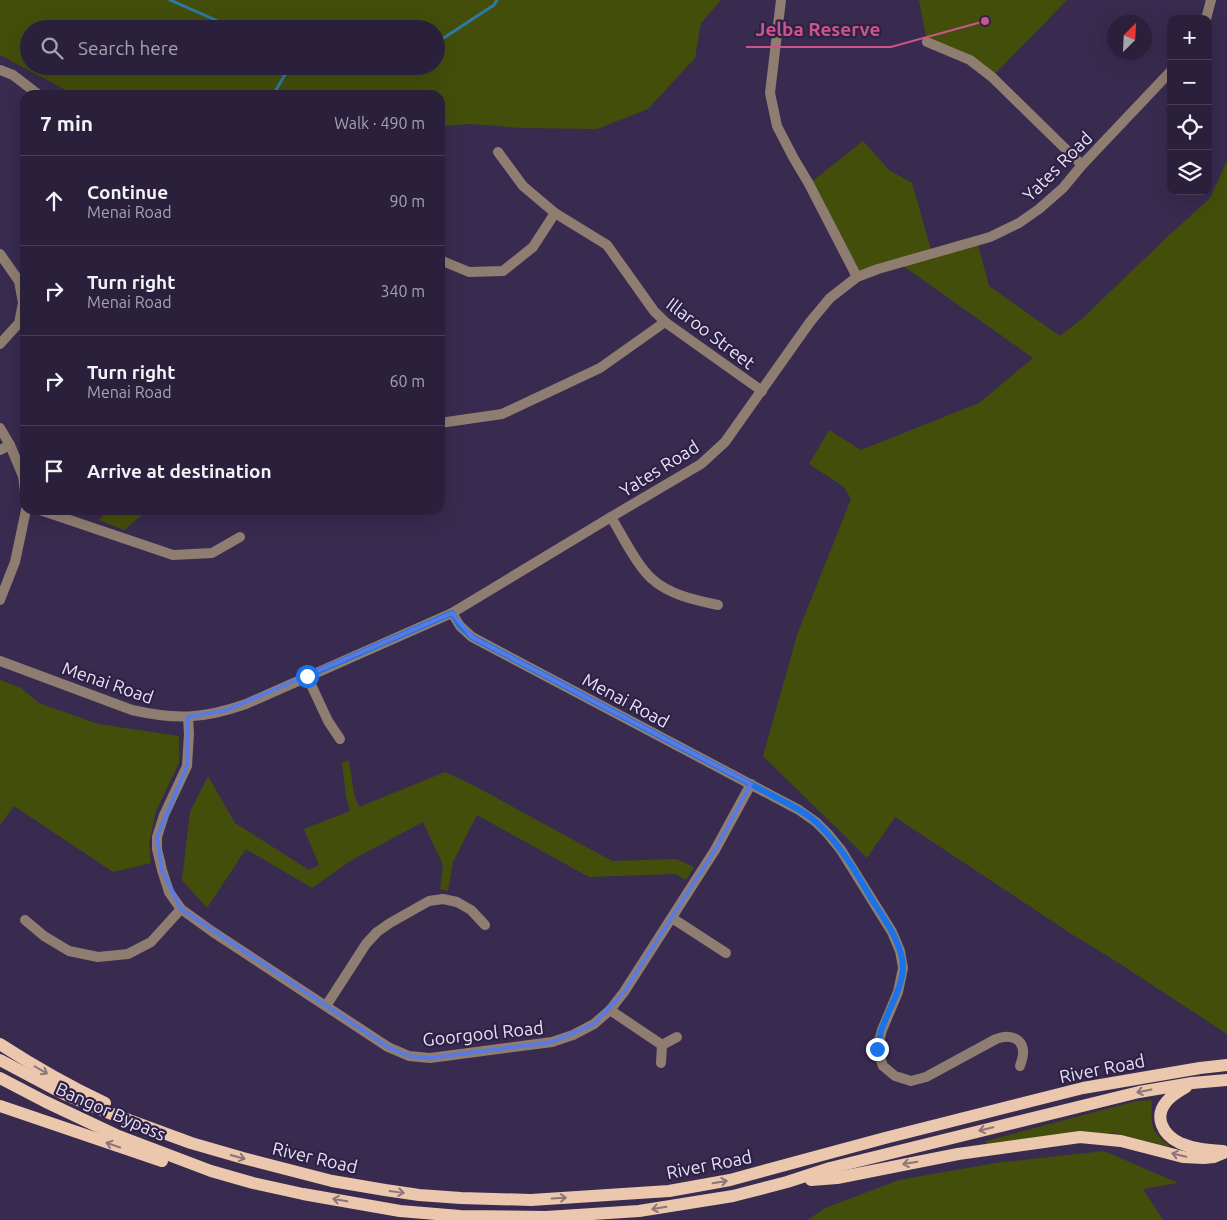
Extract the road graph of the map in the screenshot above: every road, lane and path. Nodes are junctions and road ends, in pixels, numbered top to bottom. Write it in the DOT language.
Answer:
graph roads {
  1 [pos="781,0"];
  2 [pos="1211,0"];
  3 [pos="1207,15"];
  4 [pos="928,42"];
  5 [pos="0,70"];
  6 [pos="1167,75"];
  7 [pos="32,90"];
  8 [pos="498,152"];
  9 [pos="1082,165"];
  10 [pos="555,213"];
  11 [pos="0,254"];
  12 [pos="445,262"];
  13 [pos="857,277"];
  14 [pos="20,286"];
  15 [pos="20,315"];
  16 [pos="665,322"];
  17 [pos="0,344"];
  18 [pos="762,391"];
  19 [pos="445,422"];
  20 [pos="0,428"];
  21 [pos="10,445"];
  22 [pos="0,450"];
  23 [pos="20,469"];
  24 [pos="25,515"];
  25 [pos="55,515"];
  26 [pos="611,517"];
  27 [pos="240,537"];
  28 [pos="0,600"];
  29 [pos="718,605"];
  30 [pos="452,613"];
  31 [pos="0,661"];
  32 [pos="307,676"];
  33 [pos="188,717"];
  34 [pos="340,739"];
  35 [pos="752,784"];
  36 [pos="181,909"];
  37 [pos="672,918"];
  38 [pos="24,920"];
  39 [pos="484,925"];
  40 [pos="726,953"];
  41 [pos="326,1006"];
  42 [pos="610,1010"];
  43 [pos="677,1038"];
  44 [pos="0,1044"];
  45 [pos="662,1045"];
  46 [pos="0,1060"];
  47 [pos="661,1063"];
  48 [pos="1227,1065"];
  49 [pos="1020,1066"];
  50 [pos="0,1078"];
  51 [pos="1227,1080"];
  52 [pos="1192,1083"];
  53 [pos="0,1106"];
  54 [pos="191,1143"];
  55 [pos="1226,1151"];
  56 [pos="211,1171"];
  57 [pos="787,1182"];
  1 -- 13 [label="street"];
  2 -- 3 [label="street"];
  4 -- 9 [label="street"];
  5 -- 7 [label="street"];
  6 -- 9 [label="street, Yates Road"];
  8 -- 10 [label="street, Illaroo Street"];
  9 -- 13 [label="street, Yates Road"];
  10 -- 12 [label="street"];
  10 -- 16 [label="street, Illaroo Street"];
  11 -- 14 [label="street"];
  13 -- 18 [label="street, Yates Road"];
  15 -- 17 [label="street"];
  16 -- 18 [label="street, Illaroo Street"];
  16 -- 19 [label="street"];
  18 -- 26 [label="street, Yates Road"];
  20 -- 21 [label="street"];
  21 -- 22 [label="street"];
  21 -- 23 [label="street"];
  24 -- 28 [label="street"];
  25 -- 27 [label="street"];
  26 -- 29 [label="street"];
  26 -- 30 [label="street, Yates Road"];
  30 -- 32 [label="street, Menai Road"];
  30 -- 35 [label="street, Menai Road"];
  31 -- 33 [label="street, Menai Road"];
  32 -- 33 [label="street, Menai Road"];
  32 -- 34 [label="street"];
  33 -- 36 [label="street, Goorgool Road"];
  35 -- 37 [label="street, Goorgool Road"];
  35 -- 49 [label="street, Menai Road"];
  36 -- 38 [label="street"];
  36 -- 41 [label="street, Goorgool Road"];
  37 -- 40 [label="street"];
  37 -- 42 [label="street, Goorgool Road"];
  39 -- 41 [label="street"];
  41 -- 42 [label="street, Goorgool Road"];
  42 -- 45 [label="street"];
  43 -- 45 [label="street"];
  44 -- 54 [label="main road, one-way"];
  45 -- 47 [label="street"];
  46 -- 54 [label="main road, Bangor Bypass"];
  54 -- 48 [label="main road, River Road, one-way"];
  50 -- 56 [label="main road, Bangor Bypass"];
  51 -- 52 [label="main road, River Road"];
  52 -- 55 [label="main road"];
  52 -- 57 [label="main road, River Road, one-way"];
  56 -- 53 [label="main road, one-way"];
  55 -- 57 [label="main road, one-way"];
  57 -- 56 [label="main road, River Road, one-way"];
}
